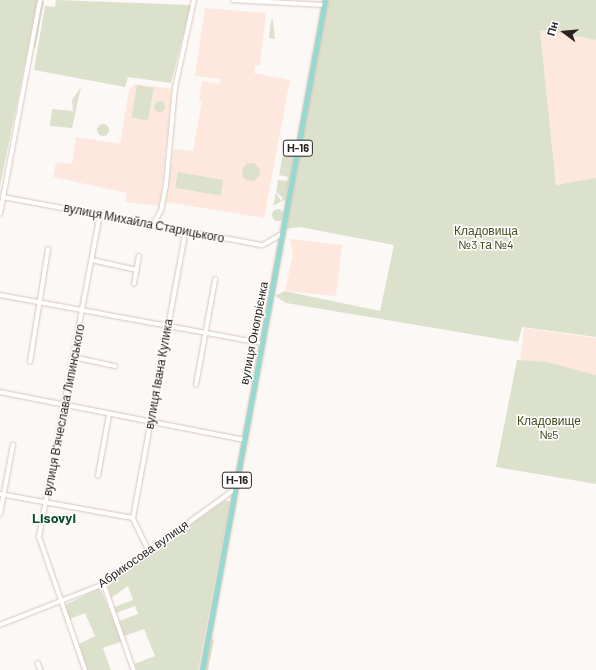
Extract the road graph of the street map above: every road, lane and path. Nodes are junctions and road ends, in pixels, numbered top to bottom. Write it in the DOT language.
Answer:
graph roads {
  1 [pos="40,0"];
  2 [pos="194,0"];
  3 [pos="233,0"];
  4 [pos="325,2"];
  5 [pos="3,197"];
  6 [pos="0,214"];
  7 [pos="100,214"];
  8 [pos="154,223"];
  9 [pos="186,230"];
  10 [pos="283,234"];
  11 [pos="48,249"];
  12 [pos="139,256"];
  13 [pos="92,260"];
  14 [pos="137,270"];
  15 [pos="215,280"];
  16 [pos="134,284"];
  17 [pos="0,295"];
  18 [pos="40,302"];
  19 [pos="83,309"];
  20 [pos="168,325"];
  21 [pos="204,332"];
  22 [pos="262,343"];
  23 [pos="73,357"];
  24 [pos="30,362"];
  25 [pos="115,366"];
  26 [pos="196,385"];
  27 [pos="0,392"];
  28 [pos="64,405"];
  29 [pos="109,415"];
  30 [pos="150,423"];
  31 [pos="244,440"];
  32 [pos="13,445"];
  33 [pos="98,476"];
  34 [pos="235,490"];
  35 [pos="2,494"];
  36 [pos="46,503"];
  37 [pos="0,514"];
  38 [pos="133,518"];
  39 [pos="150,551"];
  40 [pos="104,584"];
  41 [pos="61,602"];
  42 [pos="0,625"];
  43 [pos="38,663"];
  44 [pos="41,670"];
  45 [pos="85,670"];
  46 [pos="134,670"];
  47 [pos="202,670"];
  1 -- 5 [label="street"];
  2 -- 8 [label="street"];
  3 -- 4 [label="street"];
  4 -- 10 [label="main road, вулиця Онопрієнка / Н-16"];
  5 -- 6 [label="street"];
  5 -- 7 [label="street, вулиця Михайла Старицького"];
  7 -- 8 [label="street, вулиця Михайла Старицького"];
  7 -- 13 [label="street, вулиця Вʼячеслава Липинського"];
  8 -- 9 [label="street, вулиця Михайла Старицького"];
  9 -- 10 [label="street, вулиця Михайла Старицького"];
  9 -- 20 [label="street, вулиця Івана Кулика"];
  10 -- 22 [label="main road, вулиця Онопрієнка / Н-16"];
  11 -- 18 [label="street"];
  12 -- 14 [label="street"];
  13 -- 14 [label="street"];
  13 -- 19 [label="street, вулиця Вʼячеслава Липинського"];
  14 -- 16 [label="street"];
  15 -- 21 [label="street"];
  17 -- 18 [label="street"];
  18 -- 19 [label="street"];
  18 -- 24 [label="street"];
  19 -- 20 [label="street"];
  19 -- 23 [label="street, вулиця Вʼячеслава Липинського"];
  20 -- 21 [label="street"];
  20 -- 30 [label="street, вулиця Івана Кулика"];
  21 -- 22 [label="street"];
  21 -- 26 [label="street"];
  22 -- 31 [label="main road, вулиця Онопрієнка / Н-16"];
  23 -- 25 [label="street"];
  23 -- 28 [label="street, вулиця Вʼячеслава Липинського"];
  27 -- 28 [label="street"];
  28 -- 29 [label="street"];
  28 -- 36 [label="street, вулиця Вʼячеслава Липинського"];
  29 -- 30 [label="street"];
  29 -- 33 [label="street"];
  30 -- 31 [label="street"];
  30 -- 38 [label="street, вулиця Івана Кулика"];
  31 -- 34 [label="main road, вулиця Онопрієнка / Н-16"];
  32 -- 35 [label="street"];
  34 -- 39 [label="street, Абрикосова вулиця"];
  34 -- 47 [label="main road, вулиця Онопрієнка / Н-16"];
  35 -- 36 [label="street"];
  35 -- 37 [label="street"];
  36 -- 38 [label="street"];
  36 -- 41 [label="street, вулиця Вʼячеслава Липинського"];
  38 -- 39 [label="street"];
  39 -- 40 [label="street, Абрикосова вулиця"];
  40 -- 41 [label="street, Абрикосова вулиця"];
  40 -- 46 [label="street"];
  41 -- 42 [label="street, Абрикосова вулиця"];
  41 -- 45 [label="street, вулиця Вʼячеслава Липинського"];
  43 -- 44 [label="street"];
}
